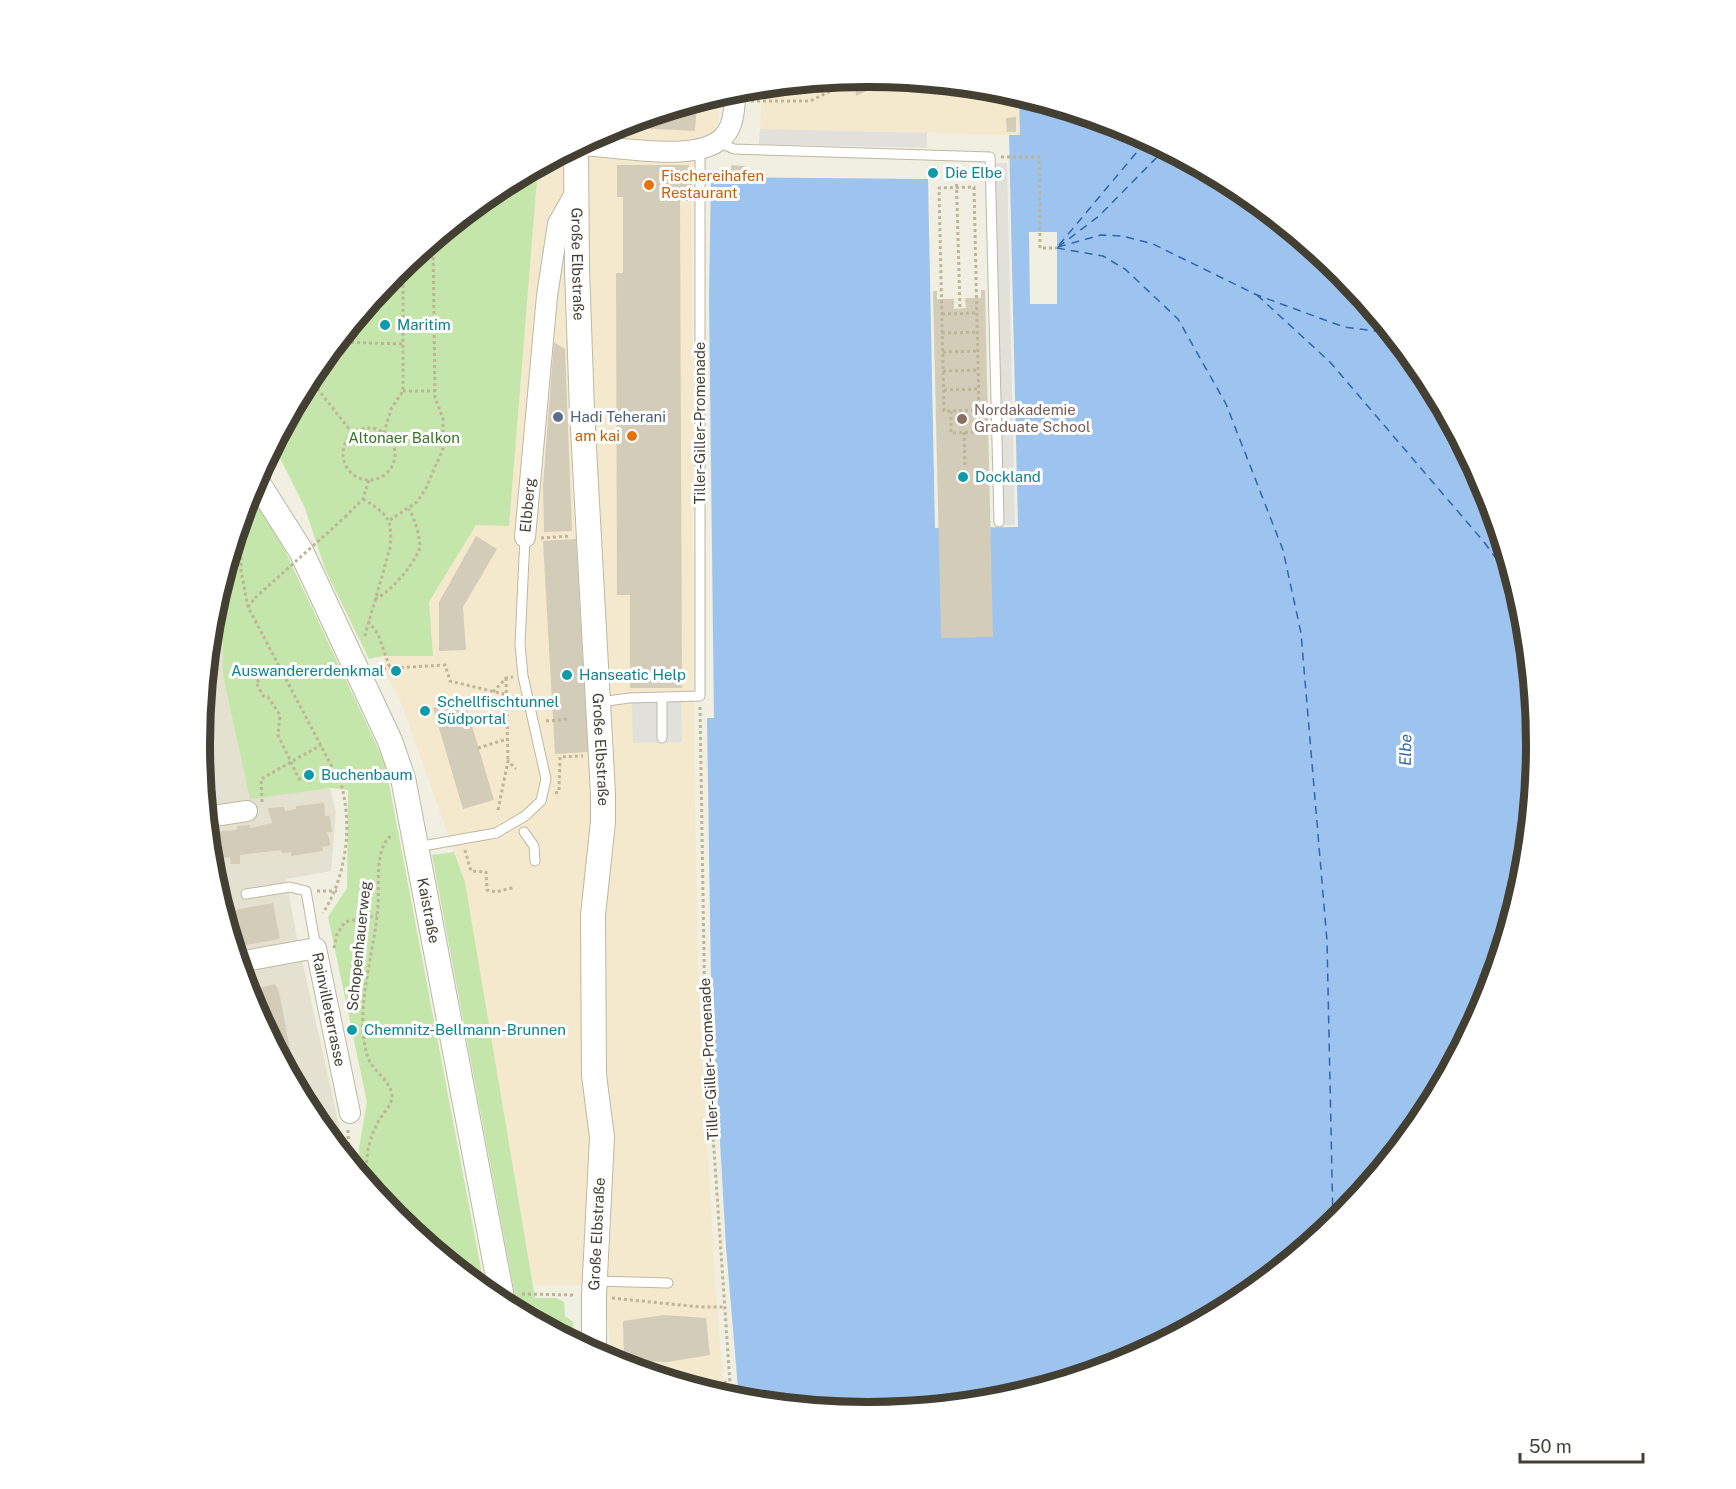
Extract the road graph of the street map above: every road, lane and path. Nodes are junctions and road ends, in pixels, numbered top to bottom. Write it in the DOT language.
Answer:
graph roads {
  1 [pos="838,88"];
  2 [pos="759,97"];
  3 [pos="734,101"];
  4 [pos="718,142"];
  5 [pos="596,146"];
  6 [pos="700,151"];
  7 [pos="576,156"];
  8 [pos="1010,157"];
  9 [pos="957,181"];
  10 [pos="957,187"];
  11 [pos="576,192"];
  12 [pos="1057,248"];
  13 [pos="434,250"];
  14 [pos="403,280"];
  15 [pos="960,308"];
  16 [pos="977,313"];
  17 [pos="942,314"];
  18 [pos="978,332"];
  19 [pos="942,333"];
  20 [pos="347,342"];
  21 [pos="403,344"];
  22 [pos="978,351"];
  23 [pos="943,352"];
  24 [pos="978,370"];
  25 [pos="943,371"];
  26 [pos="316,387"];
  27 [pos="979,389"];
  28 [pos="944,390"];
  29 [pos="403,391"];
  30 [pos="435,391"];
  31 [pos="974,410"];
  32 [pos="951,411"];
  33 [pos="964,432"];
  34 [pos="384,433"];
  35 [pos="353,434"];
  36 [pos="965,465"];
  37 [pos="268,476"];
  38 [pos="369,480"];
  39 [pos="262,490"];
  40 [pos="363,499"];
  41 [pos="409,509"];
  42 [pos="390,520"];
  43 [pos="999,522"];
  44 [pos="590,535"];
  45 [pos="293,537"];
  46 [pos="530,538"];
  47 [pos="241,547"];
  48 [pos="375,599"];
  49 [pos="248,607"];
  50 [pos="368,621"];
  51 [pos="364,644"];
  52 [pos="281,668"];
  53 [pos="390,668"];
  54 [pos="400,668"];
  55 [pos="524,676"];
  56 [pos="506,678"];
  57 [pos="493,692"];
  58 [pos="506,694"];
  59 [pos="513,696"];
  60 [pos="662,698"];
  61 [pos="600,702"];
  62 [pos="568,719"];
  63 [pos="700,719"];
  64 [pos="533,721"];
  65 [pos="662,738"];
  66 [pos="507,739"];
  67 [pos="321,746"];
  68 [pos="478,748"];
  69 [pos="584,752"];
  70 [pos="508,761"];
  71 [pos="290,762"];
  72 [pos="516,769"];
  73 [pos="309,775"];
  74 [pos="559,788"];
  75 [pos="498,810"];
  76 [pos="247,811"];
  77 [pos="215,817"];
  78 [pos="412,822"];
  79 [pos="524,832"];
  80 [pos="426,847"];
  81 [pos="467,855"];
  82 [pos="535,861"];
  83 [pos="515,887"];
  84 [pos="306,891"];
  85 [pos="337,891"];
  86 [pos="246,894"];
  87 [pos="328,904"];
  88 [pos="377,915"];
  89 [pos="323,950"];
  90 [pos="247,961"];
  91 [pos="350,1113"];
  92 [pos="365,1168"];
  93 [pos="668,1283"];
  94 [pos="594,1288"];
  95 [pos="501,1289"];
  96 [pos="535,1294"];
  97 [pos="724,1307"];
  98 [pos="594,1342"];
  99 [pos="729,1382"];
  100 [pos="715,1384"];
  101 [pos="730,1387"];
  1 -- 2 [label="path"];
  3 -- 4 [label="street"];
  4 -- 6 [label="street"];
  4 -- 43 [label="lane"];
  5 -- 6 [label="street"];
  6 -- 60 [label="lane, Tiller-Giller-Promenade"];
  7 -- 11 [label="street, Große Elbstraße"];
  8 -- 12 [label="path"];
  9 -- 10 [label="path"];
  10 -- 15 [label="path"];
  10 -- 16 [label="path"];
  10 -- 17 [label="path"];
  11 -- 44 [label="street, Große Elbstraße"];
  11 -- 46 [label="street, Elbberg"];
  13 -- 30 [label="path"];
  14 -- 21 [label="path"];
  16 -- 17 [label="path"];
  16 -- 18 [label="path"];
  17 -- 19 [label="path"];
  18 -- 19 [label="path"];
  18 -- 22 [label="path"];
  19 -- 23 [label="path"];
  20 -- 21 [label="path"];
  21 -- 29 [label="path"];
  22 -- 23 [label="path"];
  22 -- 24 [label="path"];
  23 -- 25 [label="path"];
  24 -- 25 [label="path"];
  24 -- 27 [label="path"];
  25 -- 28 [label="path"];
  26 -- 35 [label="path"];
  27 -- 28 [label="path"];
  27 -- 31 [label="path"];
  28 -- 32 [label="path"];
  29 -- 30 [label="path"];
  29 -- 34 [label="path"];
  30 -- 41 [label="path"];
  31 -- 32 [label="path"];
  31 -- 33 [label="path"];
  32 -- 33 [label="path"];
  33 -- 36 [label="path"];
  34 -- 35 [label="path"];
  34 -- 38 [label="path"];
  35 -- 38 [label="path"];
  37 -- 45 [label="street, Kaistraße"];
  38 -- 40 [label="path"];
  39 -- 45 [label="street, Kaistraße"];
  40 -- 42 [label="path"];
  40 -- 49 [label="path, bridge"];
  41 -- 42 [label="path"];
  41 -- 48 [label="path"];
  42 -- 48 [label="path"];
  44 -- 46 [label="path"];
  44 -- 61 [label="street, Große Elbstraße"];
  45 -- 78 [label="street, Kaistraße"];
  46 -- 55 [label="lane, Elbberg"];
  47 -- 49 [label="path"];
  48 -- 50 [label="path"];
  49 -- 52 [label="path"];
  50 -- 51 [label="path"];
  50 -- 53 [label="path"];
  52 -- 67 [label="path"];
  52 -- 71 [label="path"];
  54 -- 57 [label="path"];
  55 -- 56 [label="path"];
  55 -- 64 [label="lane, Elbberg"];
  56 -- 57 [label="path"];
  56 -- 58 [label="path"];
  57 -- 58 [label="path"];
  58 -- 59 [label="path"];
  58 -- 66 [label="path"];
  60 -- 61 [label="lane"];
  60 -- 65 [label="lane"];
  61 -- 94 [label="street, Große Elbstraße"];
  62 -- 64 [label="path"];
  63 -- 97 [label="path, Tiller-Giller-Promenade"];
  64 -- 80 [label="lane, Elbberg, bridge"];
  66 -- 68 [label="path"];
  66 -- 70 [label="path"];
  67 -- 71 [label="path"];
  67 -- 85 [label="path"];
  69 -- 74 [label="path"];
  70 -- 72 [label="path"];
  70 -- 75 [label="path"];
  71 -- 73 [label="path"];
  71 -- 76 [label="path"];
  76 -- 77 [label="street"];
  78 -- 80 [label="street, Kaistraße"];
  78 -- 88 [label="path, Schopenhauerweg"];
  79 -- 82 [label="lane"];
  80 -- 95 [label="street, Kaistraße"];
  81 -- 83 [label="path"];
  84 -- 85 [label="path"];
  84 -- 86 [label="lane"];
  84 -- 89 [label="lane"];
  85 -- 87 [label="path"];
  88 -- 89 [label="path"];
  88 -- 92 [label="path, Schopenhauerweg"];
  89 -- 90 [label="street, Rainvilleterrasse"];
  89 -- 91 [label="street, Rainvilleterrasse"];
  93 -- 94 [label="lane"];
  94 -- 96 [label="path"];
  94 -- 97 [label="path"];
  94 -- 98 [label="street, Große Elbstraße"];
  97 -- 99 [label="path, Tiller-Giller-Promenade"];
  99 -- 100 [label="path"];
  99 -- 101 [label="path, Tiller-Giller-Promenade"];
}
